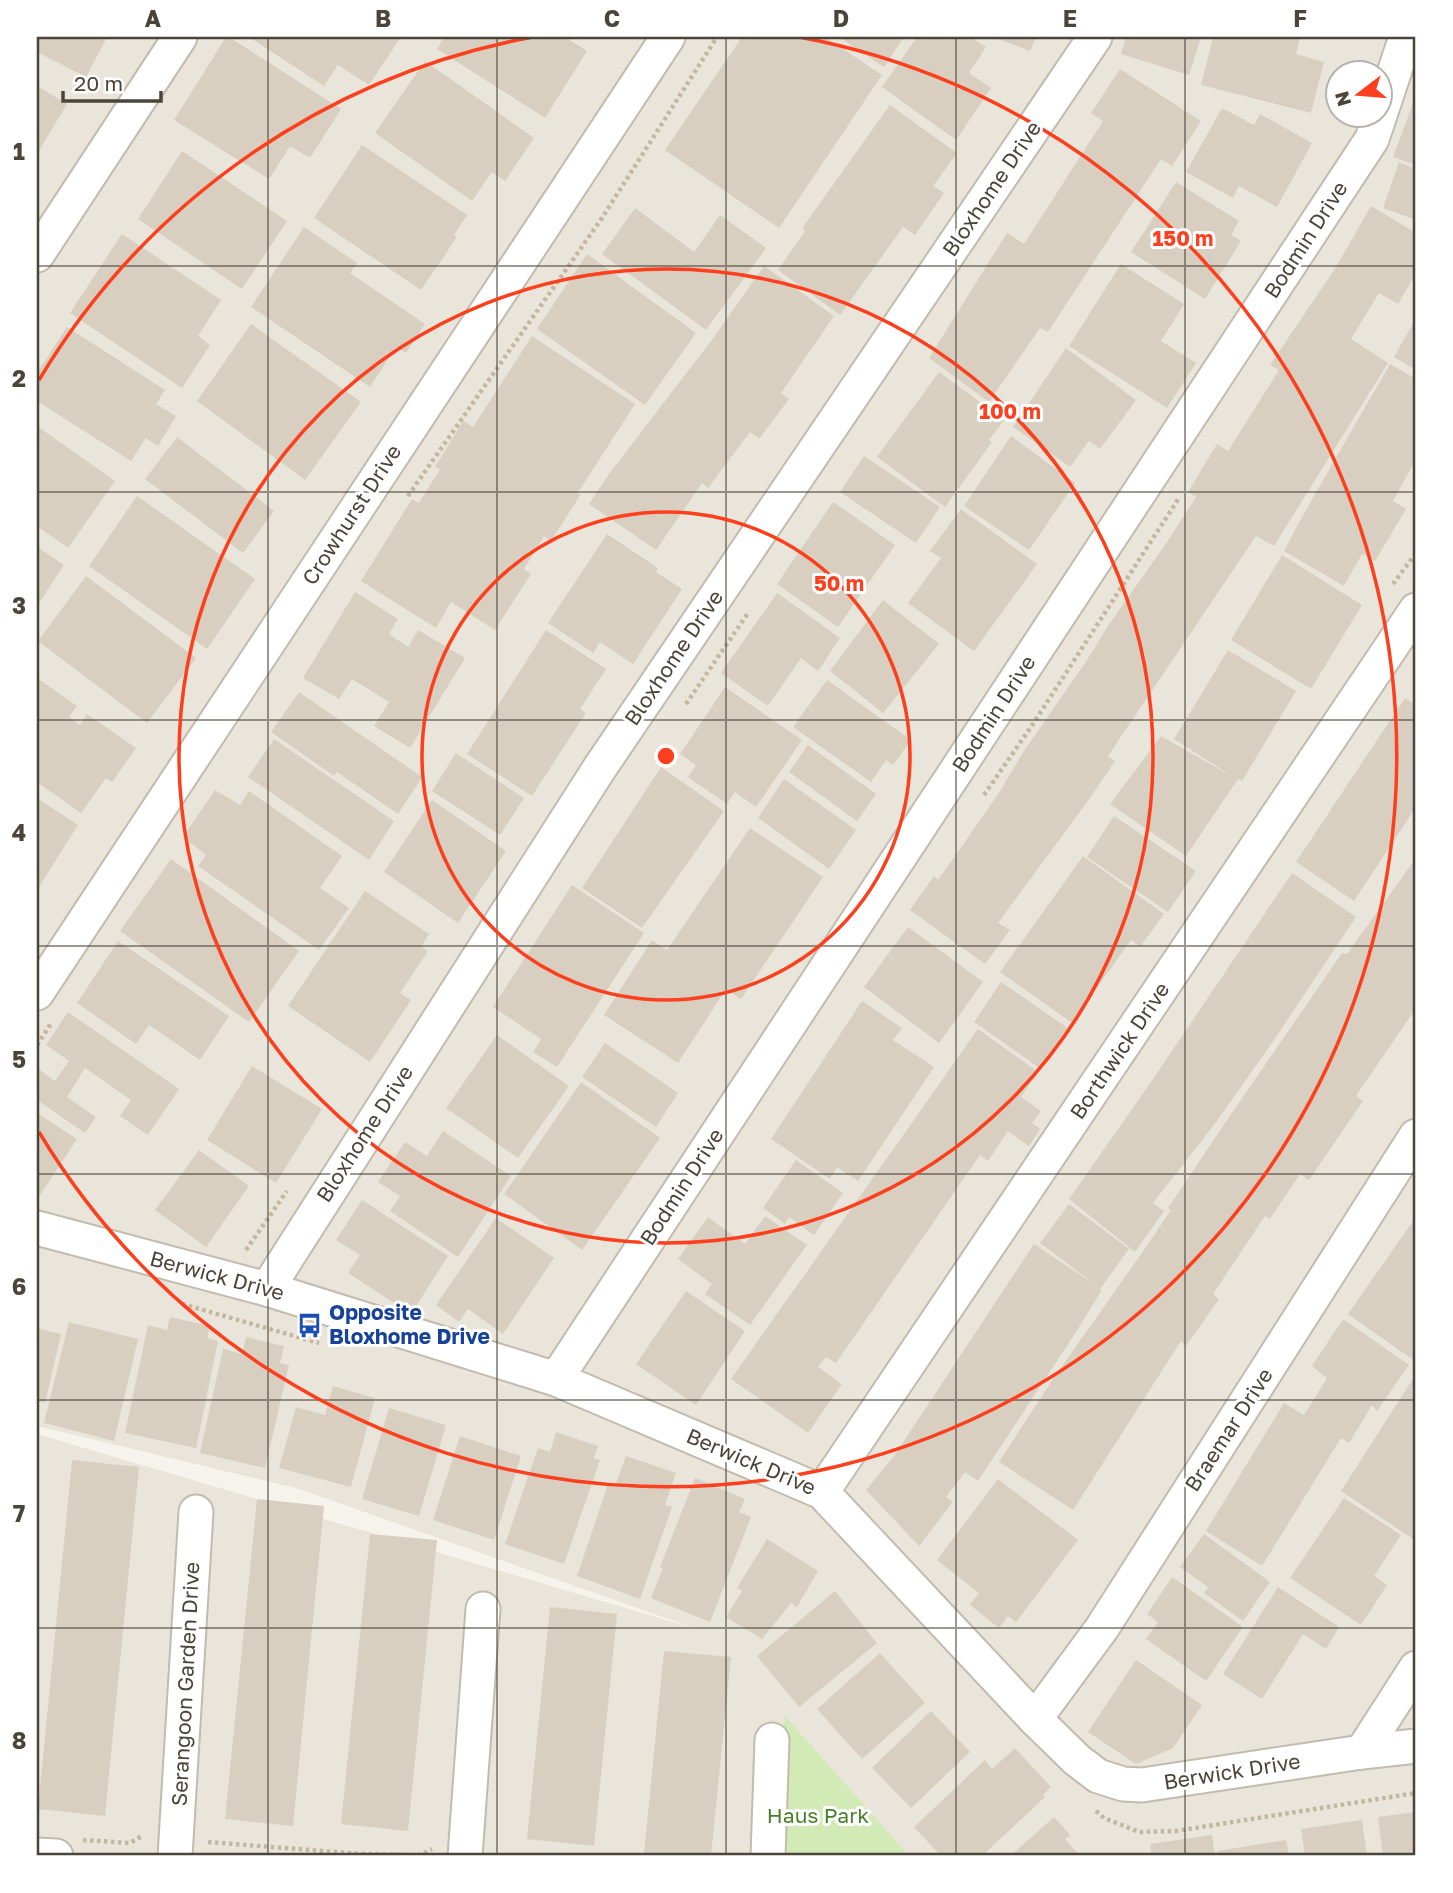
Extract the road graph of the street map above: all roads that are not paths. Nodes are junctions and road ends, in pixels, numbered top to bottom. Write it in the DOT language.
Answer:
graph roads {
  1 [pos="180,37"];
  2 [pos="667,37"];
  3 [pos="1095,37"];
  4 [pos="1406,37"];
  5 [pos="37,255"];
  6 [pos="1416,610"];
  7 [pos="37,993"];
  8 [pos="1416,1136"];
  9 [pos="37,1228"];
  10 [pos="267,1289"];
  11 [pos="556,1379"];
  12 [pos="822,1492"];
  13 [pos="196,1513"];
  14 [pos="484,1609"];
  15 [pos="1416,1668"];
  16 [pos="1035,1720"];
  17 [pos="772,1740"];
  18 [pos="1416,1746"];
  19 [pos="1362,1752"];
  20 [pos="66,1848"];
  21 [pos="176,1850"];
  22 [pos="449,1852"];
  23 [pos="37,1855"];
  24 [pos="768,1856"];
  1 -- 5 [label="street"];
  2 -- 7 [label="street, Crowhurst Drive"];
  3 -- 10 [label="street, Bloxhome Drive"];
  4 -- 11 [label="street, Bodmin Drive"];
  6 -- 12 [label="street, Borthwick Drive"];
  8 -- 16 [label="street, Braemar Drive"];
  9 -- 10 [label="street, Berwick Drive"];
  10 -- 11 [label="street, Berwick Drive"];
  11 -- 12 [label="street, Berwick Drive"];
  12 -- 16 [label="street, Berwick Drive"];
  13 -- 21 [label="street, Serangoon Garden Drive"];
  14 -- 22 [label="street"];
  15 -- 19 [label="street"];
  16 -- 19 [label="street, Berwick Drive"];
  17 -- 24 [label="street"];
  18 -- 19 [label="street, Berwick Drive"];
  20 -- 23 [label="street"];
}
